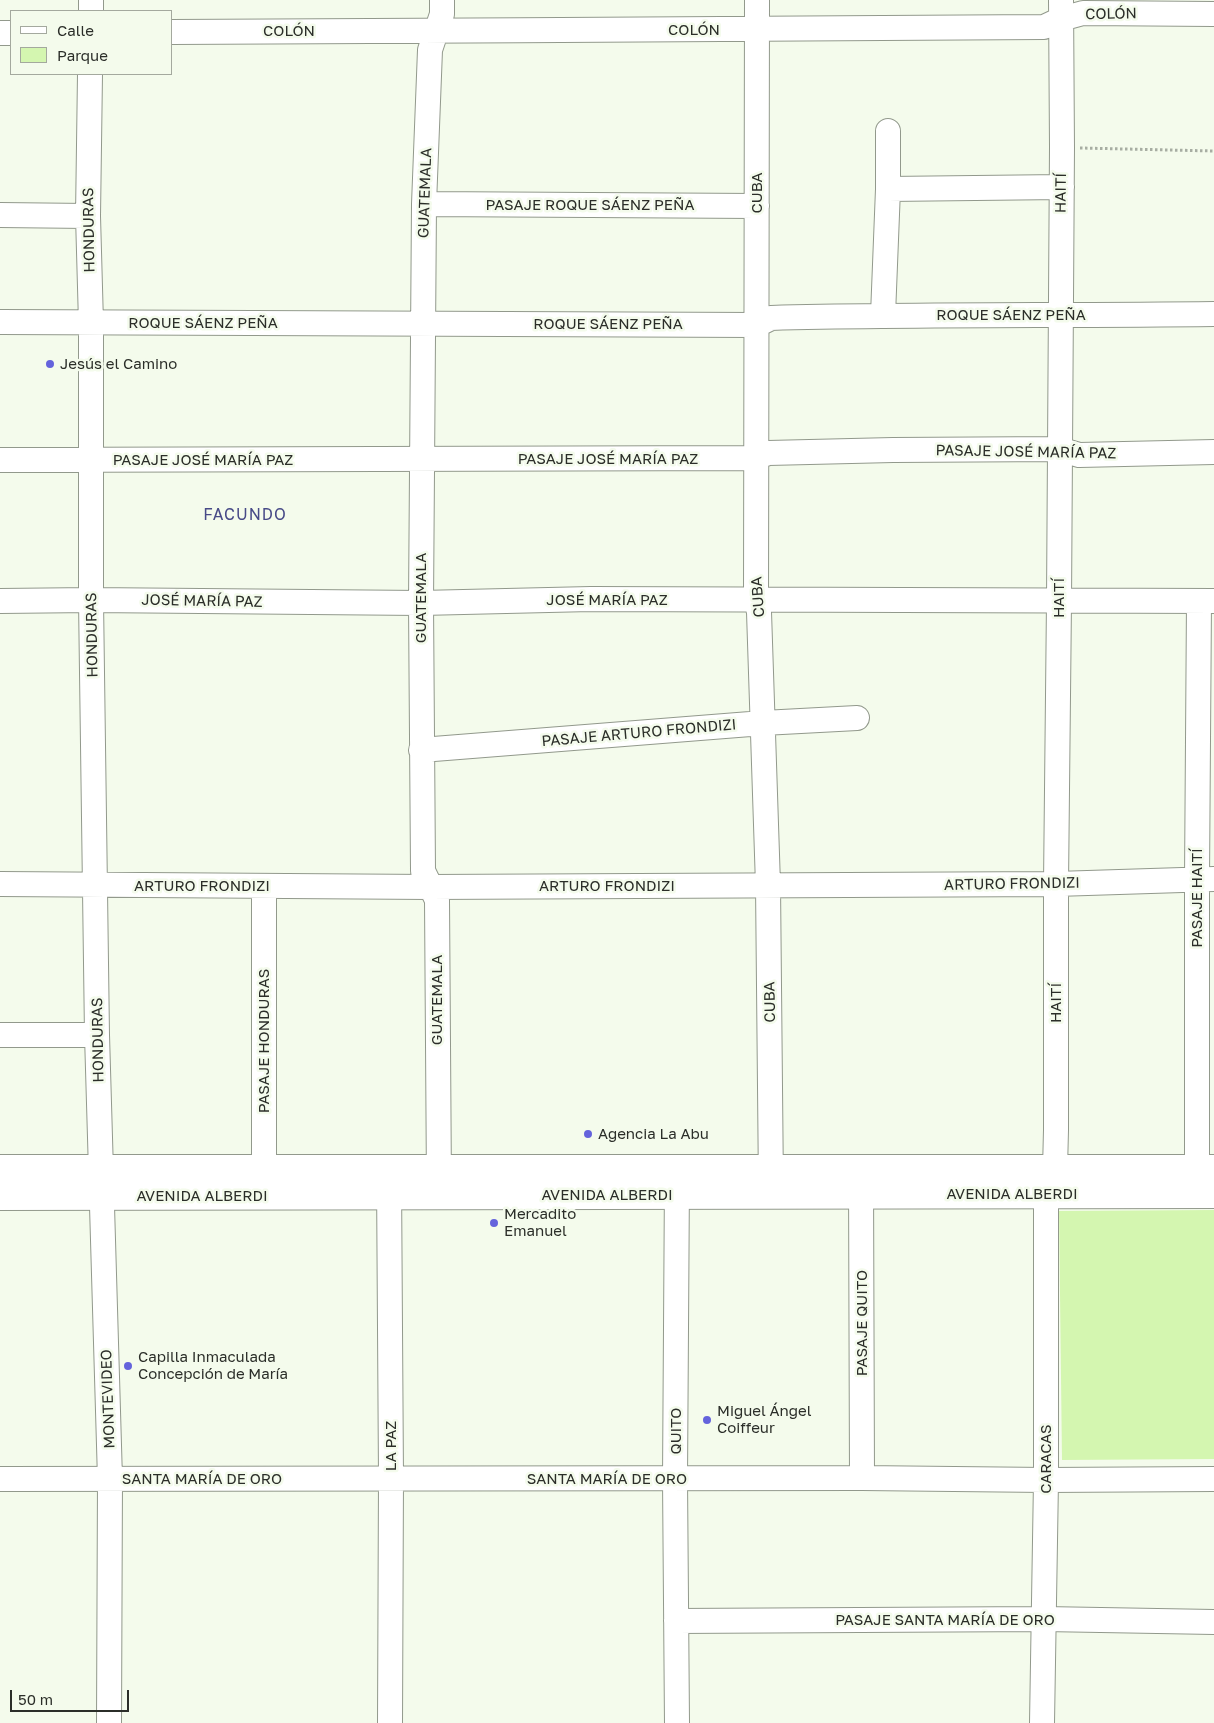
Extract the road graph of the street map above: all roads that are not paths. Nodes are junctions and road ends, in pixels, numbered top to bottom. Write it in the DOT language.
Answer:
graph roads {
  1 [pos="442,0"];
  2 [pos="757,0"];
  3 [pos="1061,10"];
  4 [pos="1214,14"];
  5 [pos="438,30"];
  6 [pos="757,30"];
  7 [pos="172,32"];
  8 [pos="90,75"];
  9 [pos="888,131"];
  10 [pos="1062,187"];
  11 [pos="888,189"];
  12 [pos="424,204"];
  13 [pos="757,206"];
  14 [pos="0,215"];
  15 [pos="88,216"];
  16 [pos="1214,314"];
  17 [pos="883,315"];
  18 [pos="1061,316"];
  19 [pos="0,322"];
  20 [pos="91,323"];
  21 [pos="423,323"];
  22 [pos="757,325"];
  23 [pos="1059,449"];
  24 [pos="1214,452"];
  25 [pos="755,458"];
  26 [pos="0,460"];
  27 [pos="91,460"];
  28 [pos="422,460"];
  29 [pos="91,600"];
  30 [pos="756,600"];
  31 [pos="0,601"];
  32 [pos="1059,601"];
  33 [pos="1206,601"];
  34 [pos="420,604"];
  35 [pos="857,718"];
  36 [pos="763,723"];
  37 [pos="421,750"];
  38 [pos="1205,879"];
  39 [pos="0,884"];
  40 [pos="1056,884"];
  41 [pos="96,885"];
  42 [pos="768,885"];
  43 [pos="264,886"];
  44 [pos="430,887"];
  45 [pos="0,1034"];
  46 [pos="97,1034"];
  47 [pos="0,1169"];
  48 [pos="102,1169"];
  49 [pos="1055,1169"];
  50 [pos="264,1182"];
  51 [pos="389,1182"];
  52 [pos="438,1182"];
  53 [pos="677,1182"];
  54 [pos="771,1182"];
  55 [pos="861,1182"];
  56 [pos="1206,1182"];
  57 [pos="1046,1194"];
  58 [pos="0,1196"];
  59 [pos="102,1196"];
  60 [pos="391,1478"];
  61 [pos="862,1478"];
  62 [pos="0,1479"];
  63 [pos="110,1479"];
  64 [pos="676,1479"];
  65 [pos="1214,1479"];
  66 [pos="1046,1480"];
  67 [pos="1044,1619"];
  68 [pos="676,1621"];
  69 [pos="1214,1622"];
  70 [pos="109,1723"];
  71 [pos="390,1723"];
  72 [pos="677,1723"];
  73 [pos="1042,1723"];
  1 -- 5 [label="street, GUATEMALA"];
  2 -- 6 [label="street, CUBA"];
  3 -- 4 [label="street, COLÓN"];
  3 -- 6 [label="street, COLÓN"];
  3 -- 10 [label="street, HAITÍ"];
  5 -- 6 [label="street, COLÓN"];
  5 -- 7 [label="street, COLÓN"];
  5 -- 12 [label="street, GUATEMALA"];
  6 -- 13 [label="street, CUBA"];
  8 -- 15 [label="street, HONDURAS"];
  9 -- 11 [label="street"];
  10 -- 11 [label="street"];
  10 -- 18 [label="street, HAITÍ"];
  11 -- 17 [label="street"];
  12 -- 13 [label="street, PASAJE ROQUE SÁENZ PEÑA"];
  12 -- 21 [label="street, GUATEMALA"];
  13 -- 22 [label="street, CUBA"];
  14 -- 15 [label="street"];
  15 -- 20 [label="street, HONDURAS"];
  16 -- 18 [label="street, ROQUE SÁENZ PEÑA"];
  17 -- 18 [label="street, ROQUE SÁENZ PEÑA"];
  17 -- 22 [label="street, ROQUE SÁENZ PEÑA"];
  18 -- 23 [label="street, HAITÍ"];
  19 -- 20 [label="street, ROQUE SÁENZ PEÑA"];
  20 -- 21 [label="street, ROQUE SÁENZ PEÑA"];
  20 -- 27 [label="street, HONDURAS"];
  21 -- 22 [label="street, ROQUE SÁENZ PEÑA"];
  21 -- 28 [label="street, GUATEMALA"];
  22 -- 25 [label="street, CUBA"];
  23 -- 24 [label="street, PASAJE JOSÉ MARÍA PAZ"];
  23 -- 25 [label="street, PASAJE JOSÉ MARÍA PAZ"];
  23 -- 32 [label="street, HAITÍ"];
  25 -- 28 [label="street, PASAJE JOSÉ MARÍA PAZ"];
  25 -- 30 [label="street, CUBA"];
  26 -- 27 [label="street, PASAJE JOSÉ MARÍA PAZ"];
  27 -- 28 [label="street, PASAJE JOSÉ MARÍA PAZ"];
  27 -- 29 [label="street, HONDURAS"];
  28 -- 34 [label="street, GUATEMALA"];
  29 -- 31 [label="street, JOSÉ MARÍA PAZ"];
  29 -- 34 [label="street, JOSÉ MARÍA PAZ"];
  29 -- 41 [label="street, HONDURAS"];
  30 -- 32 [label="street, JOSÉ MARÍA PAZ"];
  30 -- 34 [label="street, JOSÉ MARÍA PAZ"];
  30 -- 36 [label="street, CUBA"];
  32 -- 33 [label="street, JOSÉ MARÍA PAZ"];
  32 -- 40 [label="street, HAITÍ"];
  33 -- 38 [label="street, PASAJE HAITÍ"];
  34 -- 37 [label="street, GUATEMALA"];
  35 -- 36 [label="street, PASAJE ARTURO FRONDIZI"];
  36 -- 37 [label="street, PASAJE ARTURO FRONDIZI"];
  36 -- 42 [label="street, CUBA"];
  37 -- 44 [label="street, GUATEMALA"];
  38 -- 40 [label="street, ARTURO FRONDIZI"];
  38 -- 56 [label="street, PASAJE HAITÍ"];
  39 -- 41 [label="street, ARTURO FRONDIZI"];
  40 -- 42 [label="street, ARTURO FRONDIZI"];
  40 -- 49 [label="street, HAITÍ"];
  41 -- 43 [label="street, ARTURO FRONDIZI"];
  41 -- 46 [label="street, HONDURAS"];
  42 -- 44 [label="street, ARTURO FRONDIZI"];
  42 -- 54 [label="street, CUBA"];
  43 -- 44 [label="street, ARTURO FRONDIZI"];
  43 -- 50 [label="street, PASAJE HONDURAS"];
  44 -- 52 [label="street, GUATEMALA"];
  45 -- 46 [label="street"];
  46 -- 48 [label="street, HONDURAS"];
  47 -- 48 [label="main road, AVENIDA ALBERDI"];
  48 -- 50 [label="main road, AVENIDA ALBERDI"];
  48 -- 59 [label="street, HONDURAS"];
  49 -- 55 [label="main road, AVENIDA ALBERDI"];
  49 -- 56 [label="main road, AVENIDA ALBERDI"];
  49 -- 57 [label="street, HAITÍ"];
  50 -- 51 [label="main road, AVENIDA ALBERDI"];
  50 -- 59 [label="main road, AVENIDA ALBERDI"];
  51 -- 52 [label="main road, AVENIDA ALBERDI"];
  51 -- 60 [label="street, LA PAZ"];
  52 -- 53 [label="main road, AVENIDA ALBERDI"];
  53 -- 54 [label="main road, AVENIDA ALBERDI"];
  53 -- 64 [label="street, QUITO"];
  54 -- 55 [label="main road, AVENIDA ALBERDI"];
  55 -- 57 [label="main road, AVENIDA ALBERDI"];
  55 -- 61 [label="street, PASAJE QUITO"];
  56 -- 57 [label="main road, AVENIDA ALBERDI"];
  57 -- 66 [label="street, CARACAS"];
  58 -- 59 [label="main road, AVENIDA ALBERDI"];
  59 -- 63 [label="street, MONTEVIDEO"];
  60 -- 63 [label="street, SANTA MARÍA DE ORO"];
  60 -- 64 [label="street, SANTA MARÍA DE ORO"];
  60 -- 71 [label="street, LA PAZ"];
  61 -- 64 [label="street, SANTA MARÍA DE ORO"];
  61 -- 66 [label="street, SANTA MARÍA DE ORO"];
  62 -- 63 [label="street, SANTA MARÍA DE ORO"];
  63 -- 70 [label="street, MONTEVIDEO"];
  64 -- 68 [label="street, QUITO"];
  65 -- 66 [label="street, SANTA MARÍA DE ORO"];
  66 -- 67 [label="street, CARACAS"];
  67 -- 68 [label="street, PASAJE SANTA MARÍA DE ORO"];
  67 -- 69 [label="street, PASAJE SANTA MARÍA DE ORO"];
  67 -- 73 [label="street, CARACAS"];
  68 -- 72 [label="street, QUITO"];
}
